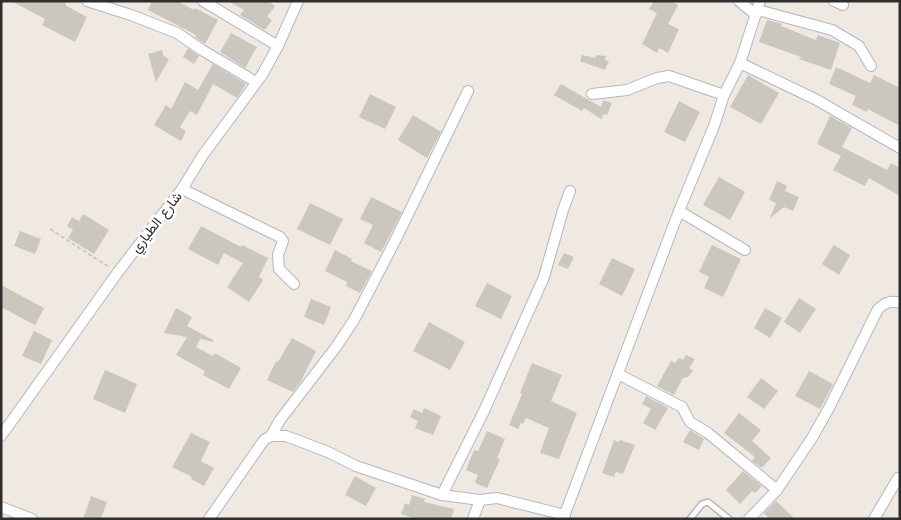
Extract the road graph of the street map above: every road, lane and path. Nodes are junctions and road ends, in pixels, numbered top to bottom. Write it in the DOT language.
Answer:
graph roads {
  1 [pos="87,1"];
  2 [pos="203,1"];
  3 [pos="298,1"];
  4 [pos="739,1"];
  5 [pos="758,9"];
  6 [pos="278,46"];
  7 [pos="740,63"];
  8 [pos="871,66"];
  9 [pos="256,82"];
  10 [pos="468,91"];
  11 [pos="592,94"];
  12 [pos="724,95"];
  13 [pos="900,148"];
  14 [pos="182,188"];
  15 [pos="570,191"];
  16 [pos="679,211"];
  17 [pos="50,229"];
  18 [pos="745,250"];
  19 [pos="118,272"];
  20 [pos="294,284"];
  21 [pos="900,303"];
  22 [pos="618,374"];
  23 [pos="1,436"];
  24 [pos="271,436"];
  25 [pos="898,478"];
  26 [pos="778,490"];
  27 [pos="442,495"];
  28 [pos="480,500"];
  29 [pos="1,507"];
  30 [pos="564,517"];
  31 [pos="32,519"];
  32 [pos="209,519"];
  33 [pos="473,519"];
  34 [pos="690,519"];
  35 [pos="729,519"];
  36 [pos="749,519"];
  37 [pos="874,519"];
  1 -- 9 [label="street"];
  2 -- 6 [label="street"];
  3 -- 6 [label="street, شارع الطياري"];
  4 -- 5 [label="street"];
  5 -- 7 [label="street"];
  5 -- 8 [label="street"];
  6 -- 9 [label="street, شارع الطياري"];
  7 -- 12 [label="street"];
  7 -- 13 [label="street"];
  9 -- 14 [label="street, شارع الطياري"];
  10 -- 24 [label="street"];
  11 -- 12 [label="street"];
  12 -- 16 [label="street"];
  14 -- 19 [label="street, شارع الطياري"];
  14 -- 20 [label="street"];
  15 -- 27 [label="street"];
  16 -- 18 [label="street"];
  16 -- 22 [label="street"];
  17 -- 19 [label="path"];
  19 -- 23 [label="street, شارع الطياري"];
  21 -- 26 [label="street"];
  22 -- 26 [label="street"];
  22 -- 30 [label="street"];
  24 -- 27 [label="street"];
  24 -- 32 [label="street"];
  25 -- 37 [label="street"];
  26 -- 36 [label="street"];
  27 -- 28 [label="street"];
  28 -- 30 [label="street"];
  28 -- 33 [label="street"];
  29 -- 31 [label="street"];
  34 -- 35 [label="lane"];
}
